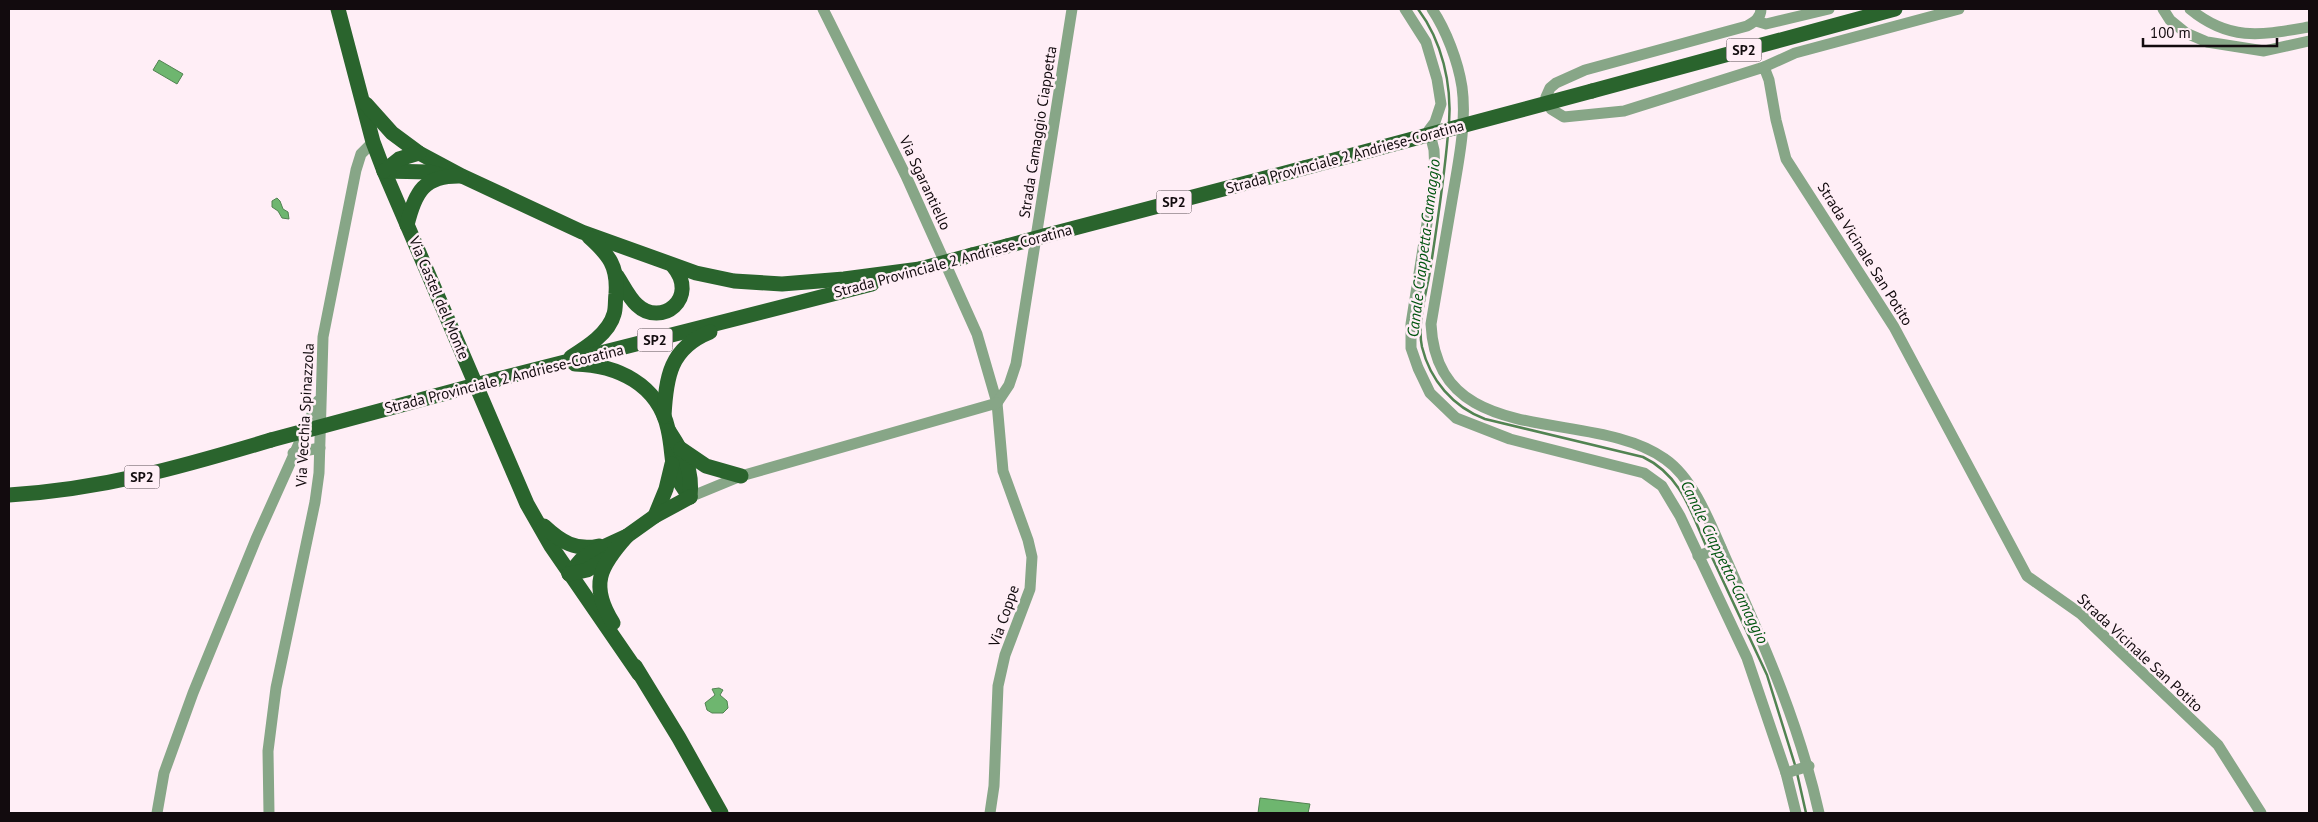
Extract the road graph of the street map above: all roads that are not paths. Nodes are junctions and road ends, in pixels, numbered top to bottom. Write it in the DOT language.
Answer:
graph roads {
  1 [pos="338,9"];
  2 [pos="823,9"];
  3 [pos="1072,9"];
  4 [pos="1405,9"];
  5 [pos="1432,9"];
  6 [pos="1761,9"];
  7 [pos="1829,9"];
  8 [pos="1895,9"];
  9 [pos="1959,9"];
  10 [pos="2163,9"];
  11 [pos="2190,9"];
  12 [pos="1756,21"];
  13 [pos="2309,27"];
  14 [pos="2309,41"];
  15 [pos="1764,67"];
  16 [pos="360,96"];
  17 [pos="373,142"];
  18 [pos="419,152"];
  19 [pos="384,171"];
  20 [pos="445,176"];
  21 [pos="462,176"];
  22 [pos="1426,220"];
  23 [pos="1448,224"];
  24 [pos="407,225"];
  25 [pos="582,232"];
  26 [pos="673,266"];
  27 [pos="920,270"];
  28 [pos="617,276"];
  29 [pos="750,315"];
  30 [pos="558,364"];
  31 [pos="320,396"];
  32 [pos="997,403"];
  33 [pos="1516,418"];
  34 [pos="667,423"];
  35 [pos="1510,439"];
  36 [pos="320,448"];
  37 [pos="681,449"];
  38 [pos="294,453"];
  39 [pos="672,464"];
  40 [pos="741,476"];
  41 [pos="9,495"];
  42 [pos="690,497"];
  43 [pos="655,516"];
  44 [pos="535,518"];
  45 [pos="1721,548"];
  46 [pos="608,551"];
  47 [pos="1698,556"];
  48 [pos="569,574"];
  49 [pos="639,674"];
  50 [pos="1809,766"];
  51 [pos="1786,773"];
  52 [pos="157,813"];
  53 [pos="269,813"];
  54 [pos="721,813"];
  55 [pos="990,813"];
  56 [pos="1796,813"];
  57 [pos="1819,813"];
  58 [pos="2260,813"];
  1 -- 16 [label="main road, Via Castel del Monte"];
  2 -- 32 [label="street, Via Sgarantiello"];
  3 -- 32 [label="street, Strada Camaggio Ciappetta"];
  4 -- 22 [label="street"];
  5 -- 23 [label="street"];
  6 -- 12 [label="street"];
  7 -- 12 [label="street"];
  8 -- 27 [label="main road, Strada Provinciale 2 Andriese-Coratina / SP2, bridge"];
  9 -- 15 [label="street"];
  10 -- 14 [label="street"];
  11 -- 13 [label="street"];
  12 -- 15 [label="street"];
  15 -- 58 [label="street, Strada Vicinale San Potito"];
  16 -- 17 [label="main road, Via Castel del Monte"];
  16 -- 18 [label="main road"];
  17 -- 19 [label="main road, Via Castel del Monte"];
  17 -- 31 [label="street, Via Vecchia Spinazzola"];
  18 -- 19 [label="main road"];
  18 -- 21 [label="main road"];
  19 -- 20 [label="main road"];
  19 -- 24 [label="main road, Via Castel del Monte"];
  20 -- 21 [label="main road"];
  20 -- 24 [label="main road"];
  21 -- 25 [label="main road"];
  22 -- 23 [label="street"];
  22 -- 35 [label="street"];
  23 -- 33 [label="street"];
  24 -- 44 [label="main road, Via Castel del Monte"];
  25 -- 26 [label="main road"];
  25 -- 28 [label="main road"];
  26 -- 27 [label="main road"];
  26 -- 28 [label="main road"];
  27 -- 29 [label="main road, Strada Provinciale 2 Andriese-Coratina / SP2"];
  28 -- 30 [label="main road"];
  29 -- 30 [label="main road, Strada Provinciale 2 Andriese-Coratina / SP2"];
  29 -- 34 [label="main road"];
  30 -- 34 [label="main road"];
  30 -- 41 [label="main road, Strada Provinciale 2 Andriese-Coratina / SP2, bridge"];
  31 -- 36 [label="street, Via Vecchia Spinazzola"];
  31 -- 38 [label="street"];
  32 -- 40 [label="street"];
  32 -- 55 [label="street, Via Coppe"];
  33 -- 35 [label="street"];
  33 -- 45 [label="street"];
  34 -- 37 [label="main road"];
  34 -- 39 [label="main road"];
  35 -- 47 [label="street"];
  36 -- 38 [label="street"];
  36 -- 53 [label="street, Via Vecchia Spinazzola"];
  37 -- 40 [label="main road"];
  37 -- 42 [label="main road"];
  38 -- 52 [label="street"];
  39 -- 42 [label="main road"];
  39 -- 43 [label="main road"];
  40 -- 42 [label="street"];
  42 -- 43 [label="main road"];
  43 -- 46 [label="main road"];
  44 -- 46 [label="main road"];
  44 -- 48 [label="main road, Via Castel del Monte"];
  45 -- 47 [label="street"];
  45 -- 50 [label="street"];
  46 -- 48 [label="main road"];
  46 -- 49 [label="main road"];
  47 -- 51 [label="street"];
  48 -- 49 [label="main road, Via Castel del Monte"];
  49 -- 54 [label="main road"];
  50 -- 51 [label="street"];
  50 -- 57 [label="street"];
  51 -- 56 [label="street"];
}
